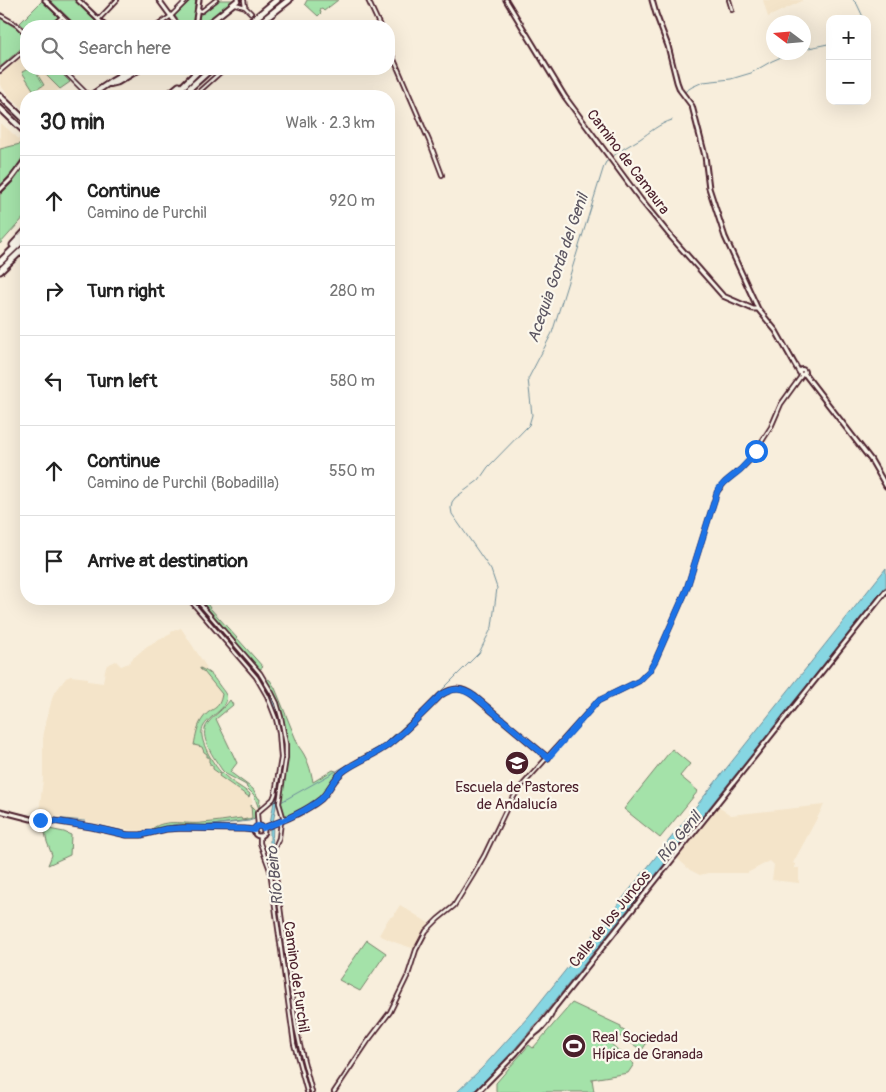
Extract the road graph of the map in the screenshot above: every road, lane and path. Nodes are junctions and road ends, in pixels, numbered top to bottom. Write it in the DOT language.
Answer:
graph roads {
  1 [pos="46,0"];
  2 [pos="117,0"];
  3 [pos="160,0"];
  4 [pos="187,0"];
  5 [pos="199,0"];
  6 [pos="216,0"];
  7 [pos="244,0"];
  8 [pos="277,0"];
  9 [pos="289,0"];
  10 [pos="368,0"];
  11 [pos="506,0"];
  12 [pos="652,0"];
  13 [pos="729,0"];
  14 [pos="80,1"];
  15 [pos="237,1"];
  16 [pos="245,7"];
  17 [pos="197,10"];
  18 [pos="732,10"];
  19 [pos="251,13"];
  20 [pos="0,15"];
  21 [pos="171,16"];
  22 [pos="63,17"];
  23 [pos="59,20"];
  24 [pos="66,20"];
  25 [pos="98,20"];
  26 [pos="165,20"];
  27 [pos="174,20"];
  28 [pos="196,20"];
  29 [pos="212,20"];
  30 [pos="253,20"];
  31 [pos="264,20"];
  32 [pos="377,20"];
  33 [pos="20,28"];
  34 [pos="20,54"];
  35 [pos="395,62"];
  36 [pos="0,71"];
  37 [pos="68,75"];
  38 [pos="120,75"];
  39 [pos="128,75"];
  40 [pos="194,75"];
  41 [pos="204,75"];
  42 [pos="217,75"];
  43 [pos="186,83"];
  44 [pos="108,85"];
  45 [pos="194,85"];
  46 [pos="84,90"];
  47 [pos="100,90"];
  48 [pos="174,90"];
  49 [pos="179,90"];
  50 [pos="188,90"];
  51 [pos="190,90"];
  52 [pos="201,90"];
  53 [pos="0,96"];
  54 [pos="0,108"];
  55 [pos="20,116"];
  56 [pos="20,128"];
  57 [pos="20,167"];
  58 [pos="442,175"];
  59 [pos="0,190"];
  60 [pos="20,237"];
  61 [pos="20,243"];
  62 [pos="20,253"];
  63 [pos="7,256"];
  64 [pos="0,262"];
  65 [pos="0,271"];
  66 [pos="758,309"];
  67 [pos="802,373"];
  68 [pos="886,486"];
  69 [pos="886,591"];
  70 [pos="194,605"];
  71 [pos="201,605"];
  72 [pos="548,758"];
  73 [pos="0,811"];
  74 [pos="283,821"];
  75 [pos="258,826"];
  76 [pos="263,828"];
  77 [pos="254,830"];
  78 [pos="260,836"];
  79 [pos="307,1092"];
  80 [pos="312,1092"];
  81 [pos="334,1092"];
  82 [pos="478,1092"];
  1 -- 22 [label="street"];
  2 -- 25 [label="street"];
  3 -- 21 [label="street"];
  4 -- 21 [label="street"];
  5 -- 17 [label="street"];
  6 -- 17 [label="street"];
  7 -- 16 [label="street"];
  8 -- 30 [label="highway"];
  9 -- 31 [label="highway"];
  10 -- 32 [label="street"];
  11 -- 66 [label="street, Camino de Camaura"];
  12 -- 66 [label="street"];
  13 -- 18 [label="street"];
  14 -- 25 [label="street"];
  15 -- 16 [label="street"];
  15 -- 29 [label="main road"];
  16 -- 19 [label="street"];
  17 -- 28 [label="street"];
  20 -- 33 [label="street"];
  21 -- 26 [label="street"];
  21 -- 27 [label="street"];
  22 -- 23 [label="street"];
  22 -- 24 [label="street"];
  34 -- 36 [label="street"];
  35 -- 58 [label="street"];
  37 -- 46 [label="street"];
  38 -- 44 [label="main road"];
  39 -- 44 [label="main road"];
  40 -- 43 [label="highway"];
  41 -- 45 [label="highway"];
  42 -- 52 [label="street"];
  43 -- 48 [label="highway"];
  43 -- 49 [label="highway"];
  44 -- 47 [label="main road"];
  45 -- 50 [label="highway"];
  45 -- 51 [label="highway"];
  53 -- 55 [label="main road"];
  54 -- 56 [label="main road"];
  57 -- 59 [label="street"];
  60 -- 63 [label="highway"];
  61 -- 63 [label="highway"];
  62 -- 65 [label="highway"];
  63 -- 64 [label="highway"];
  66 -- 67 [label="street"];
  67 -- 68 [label="street"];
  67 -- 72 [label="street"];
  69 -- 82 [label="street, Calle de los Juncos"];
  70 -- 75 [label="street"];
  71 -- 74 [label="street"];
  72 -- 74 [label="street"];
  72 -- 81 [label="street"];
  73 -- 77 [label="street"];
  74 -- 76 [label="street"];
  74 -- 80 [label="street"];
  75 -- 76 [label="street"];
  75 -- 77 [label="street"];
  76 -- 78 [label="street"];
  77 -- 78 [label="street"];
  78 -- 79 [label="street, Camino de Purchil"];
}
